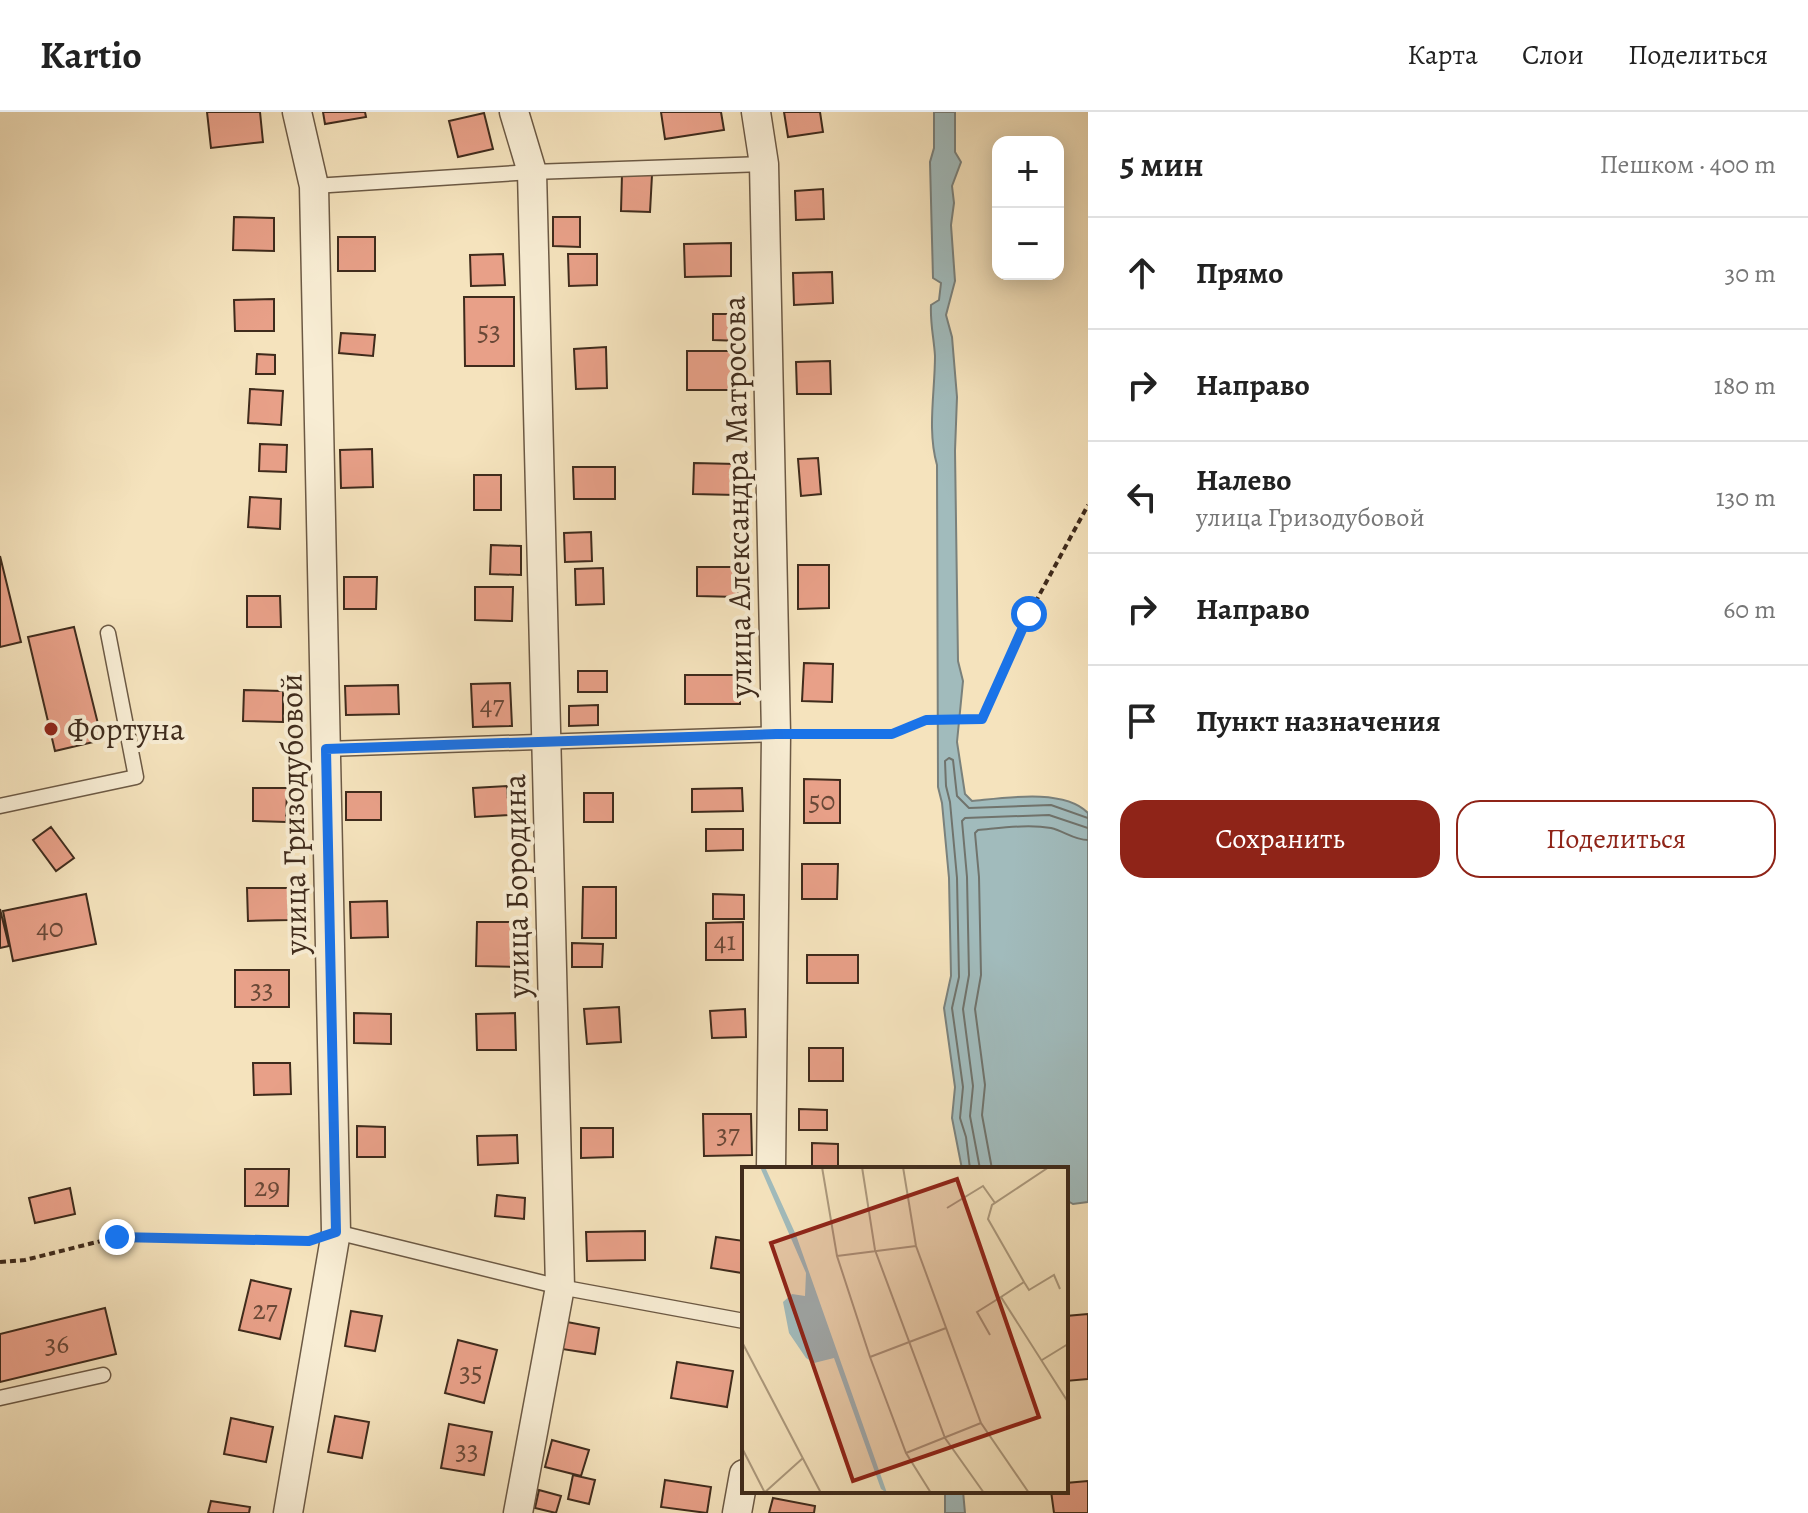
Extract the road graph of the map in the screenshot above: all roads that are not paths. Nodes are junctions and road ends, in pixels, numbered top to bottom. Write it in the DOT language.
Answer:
graph roads {
  1 [pos="297,112"];
  2 [pos="514,112"];
  3 [pos="756,112"];
  4 [pos="764,164"];
  5 [pos="532,172"];
  6 [pos="314,186"];
  7 [pos="108,633"];
  8 [pos="776,734"];
  9 [pos="546,740"];
  10 [pos="326,749"];
  11 [pos="0,806"];
  12 [pos="771,1167"];
  13 [pos="336,1232"];
  14 [pos="560,1287"];
  15 [pos="742,1321"];
  16 [pos="103,1375"];
  17 [pos="0,1398"];
  18 [pos="742,1485"];
  19 [pos="288,1513"];
  20 [pos="518,1513"];
  21 [pos="737,1513"];
  1 -- 6 [label="street, улица Гризодубовой"];
  2 -- 5 [label="street, улица Бородина"];
  3 -- 4 [label="street, улица Александра Матросова"];
  4 -- 5 [label="lane"];
  4 -- 8 [label="street, улица Александра Матросова"];
  5 -- 6 [label="lane"];
  5 -- 9 [label="street, улица Бородина"];
  6 -- 10 [label="street, улица Гризодубовой"];
  7 -- 11 [label="lane"];
  8 -- 9 [label="lane"];
  8 -- 12 [label="street, улица Александра Матросова"];
  9 -- 10 [label="lane"];
  9 -- 14 [label="street, улица Бородина"];
  10 -- 13 [label="street, улица Гризодубовой"];
  13 -- 14 [label="lane"];
  13 -- 19 [label="street, улица Гризодубовой"];
  14 -- 15 [label="lane"];
  14 -- 20 [label="street, улица Бородина"];
  16 -- 17 [label="lane"];
  18 -- 21 [label="street"];
}
